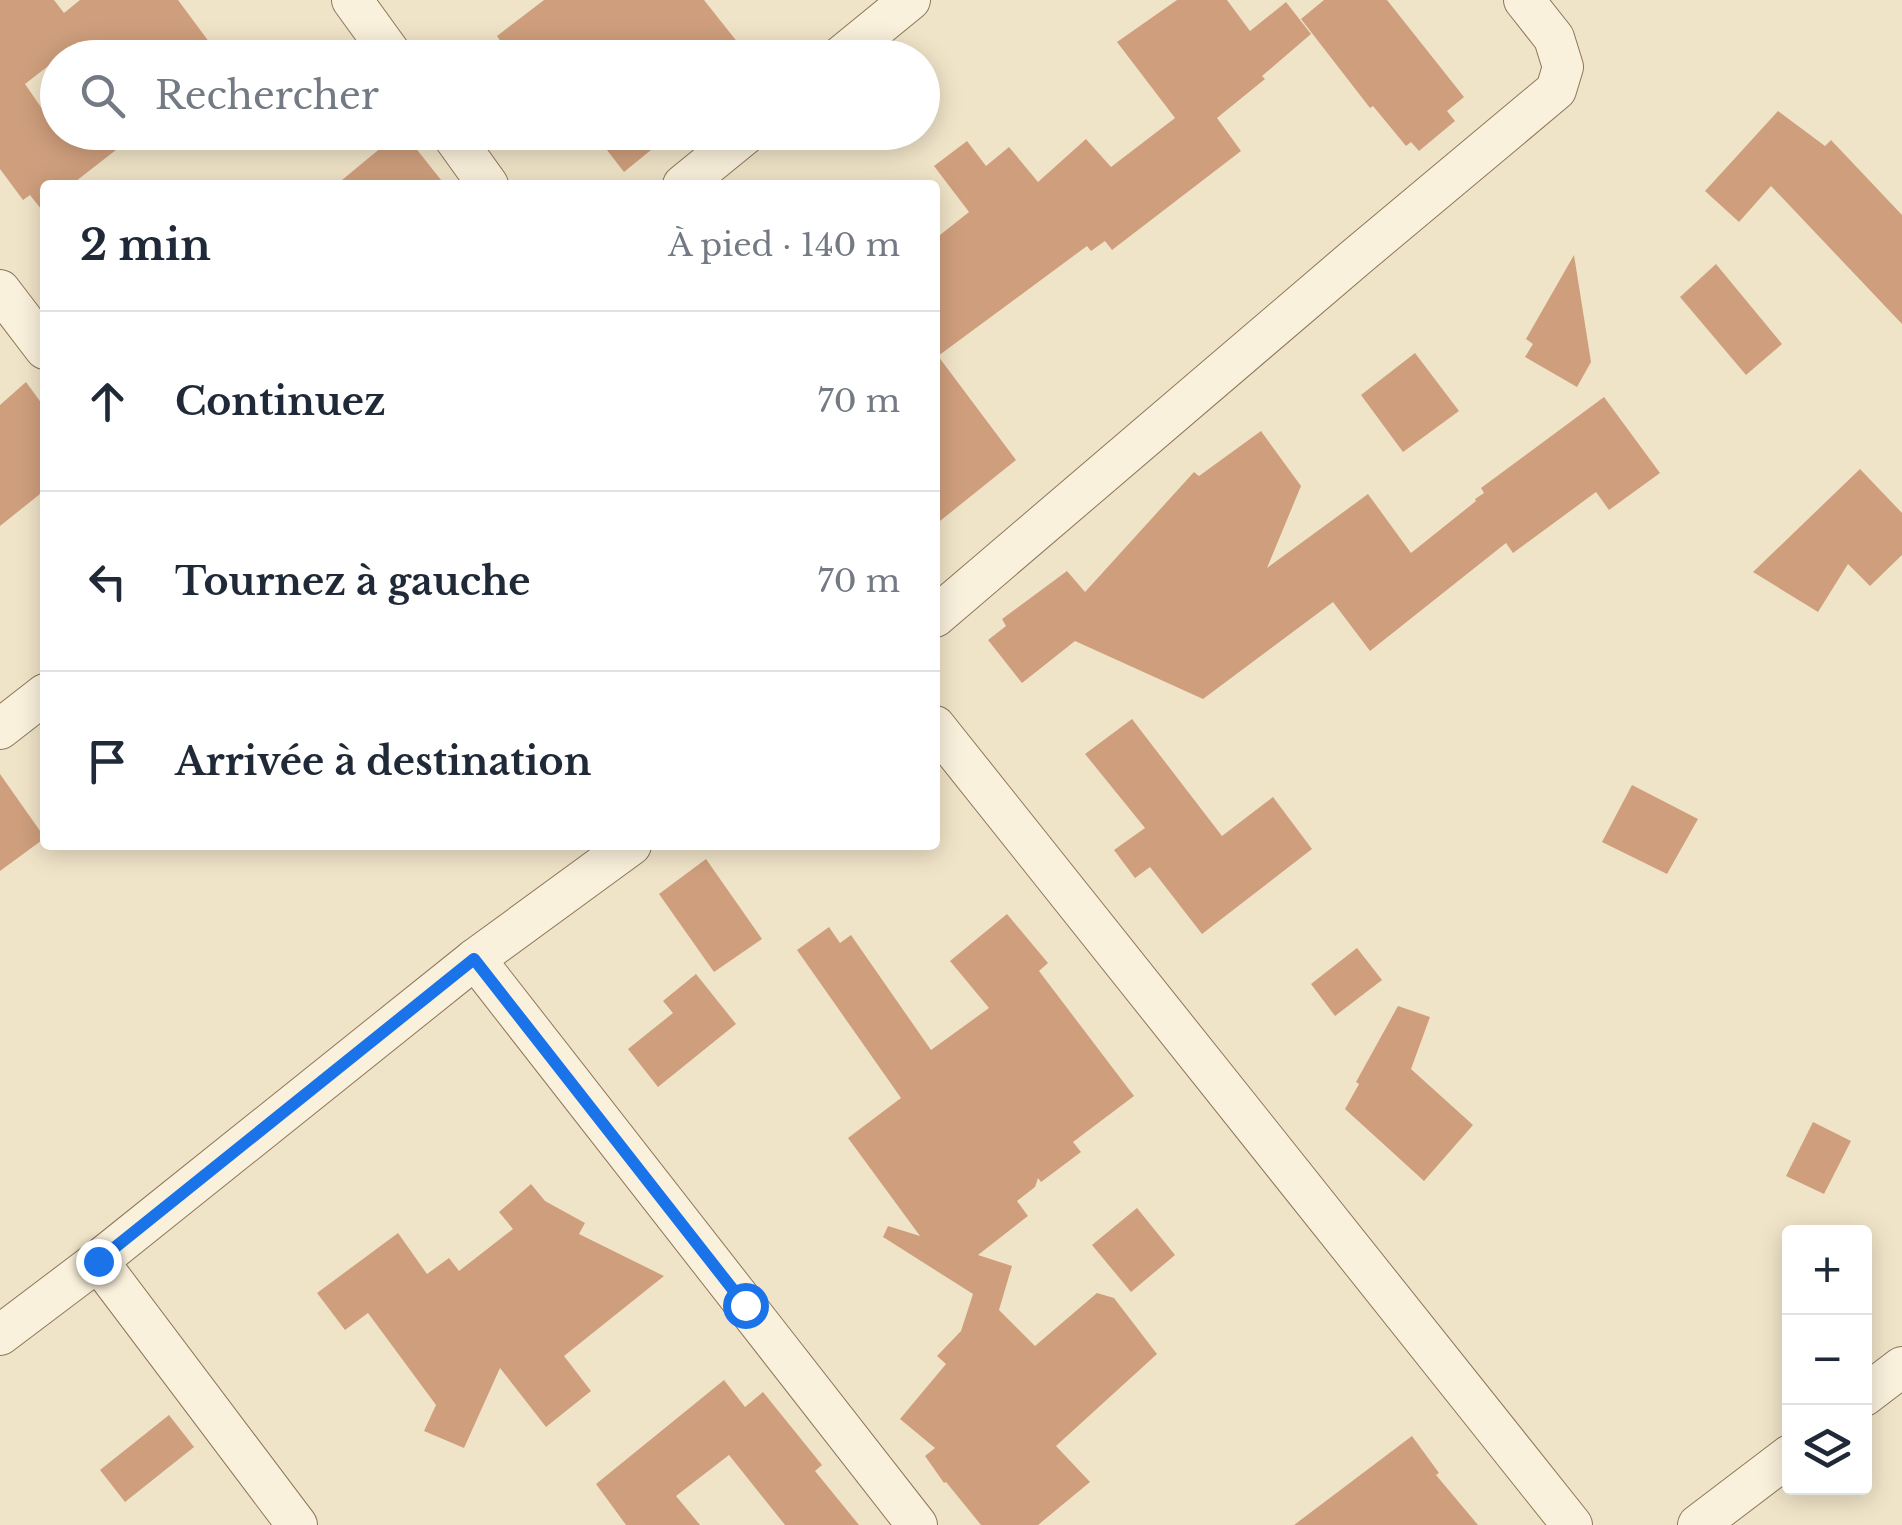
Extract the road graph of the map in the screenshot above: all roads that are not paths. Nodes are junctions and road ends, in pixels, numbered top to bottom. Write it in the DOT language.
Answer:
graph roads {
  1 [pos="352,0"];
  2 [pos="910,0"];
  3 [pos="1524,0"];
  4 [pos="381,40"];
  5 [pos="861,40"];
  6 [pos="463,150"];
  7 [pos="726,150"];
  8 [pos="484,180"];
  9 [pos="689,180"];
  10 [pos="0,290"];
  11 [pos="40,342"];
  12 [pos="940,613"];
  13 [pos="40,698"];
  14 [pos="0,729"];
  15 [pos="940,732"];
  16 [pos="624,850"];
  17 [pos="474,959"];
  18 [pos="98,1261"];
  19 [pos="0,1335"];
  20 [pos="1902,1368"];
  21 [pos="1872,1390"];
  22 [pos="1782,1460"];
  23 [pos="297,1525"];
  24 [pos="917,1525"];
  25 [pos="1572,1525"];
  26 [pos="1698,1525"];
  1 -- 4 [label="street"];
  2 -- 5 [label="street"];
  3 -- 12 [label="street"];
  6 -- 8 [label="street"];
  7 -- 9 [label="street"];
  10 -- 11 [label="street"];
  13 -- 14 [label="street"];
  15 -- 25 [label="street"];
  16 -- 17 [label="street"];
  17 -- 18 [label="street"];
  17 -- 24 [label="street"];
  18 -- 19 [label="street"];
  18 -- 23 [label="street"];
  20 -- 21 [label="street"];
  22 -- 26 [label="street"];
}
